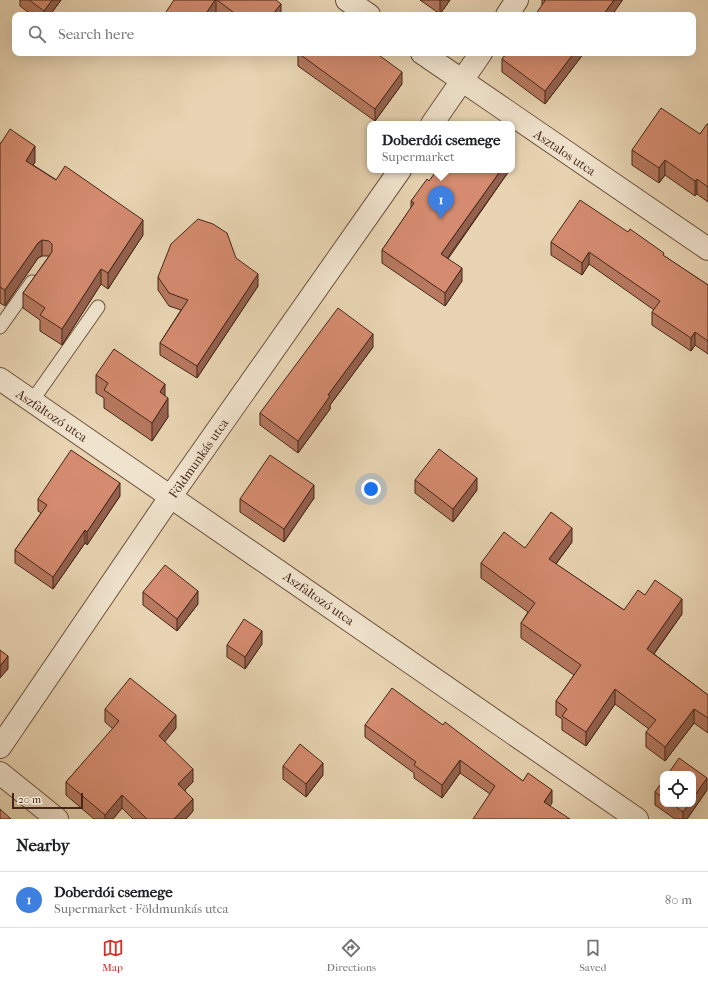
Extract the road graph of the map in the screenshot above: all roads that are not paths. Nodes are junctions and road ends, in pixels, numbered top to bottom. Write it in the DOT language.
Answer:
graph roads {
  1 [pos="347,0"];
  2 [pos="517,0"];
  3 [pos="365,12"];
  4 [pos="509,12"];
  5 [pos="426,56"];
  6 [pos="479,56"];
  7 [pos="462,81"];
  8 [pos="434,121"];
  9 [pos="398,173"];
  10 [pos="708,249"];
  11 [pos="41,270"];
  12 [pos="98,307"];
  13 [pos="0,328"];
  14 [pos="0,379"];
  15 [pos="32,401"];
  16 [pos="171,496"];
  17 [pos="0,747"];
  18 [pos="0,774"];
  19 [pos="57,819"];
  20 [pos="638,819"];
  1 -- 3 [label="street"];
  2 -- 4 [label="street"];
  5 -- 7 [label="street, Asztalos utca"];
  6 -- 7 [label="street"];
  7 -- 8 [label="street"];
  7 -- 10 [label="street, Asztalos utca"];
  9 -- 16 [label="street, Földmunkás utca"];
  11 -- 13 [label="lane"];
  12 -- 15 [label="lane"];
  14 -- 15 [label="street, Aszfaltozó utca"];
  15 -- 16 [label="street, Aszfaltozó utca"];
  16 -- 17 [label="street, Földmunkás utca"];
  16 -- 20 [label="street, Aszfaltozó utca"];
  18 -- 19 [label="street"];
}
